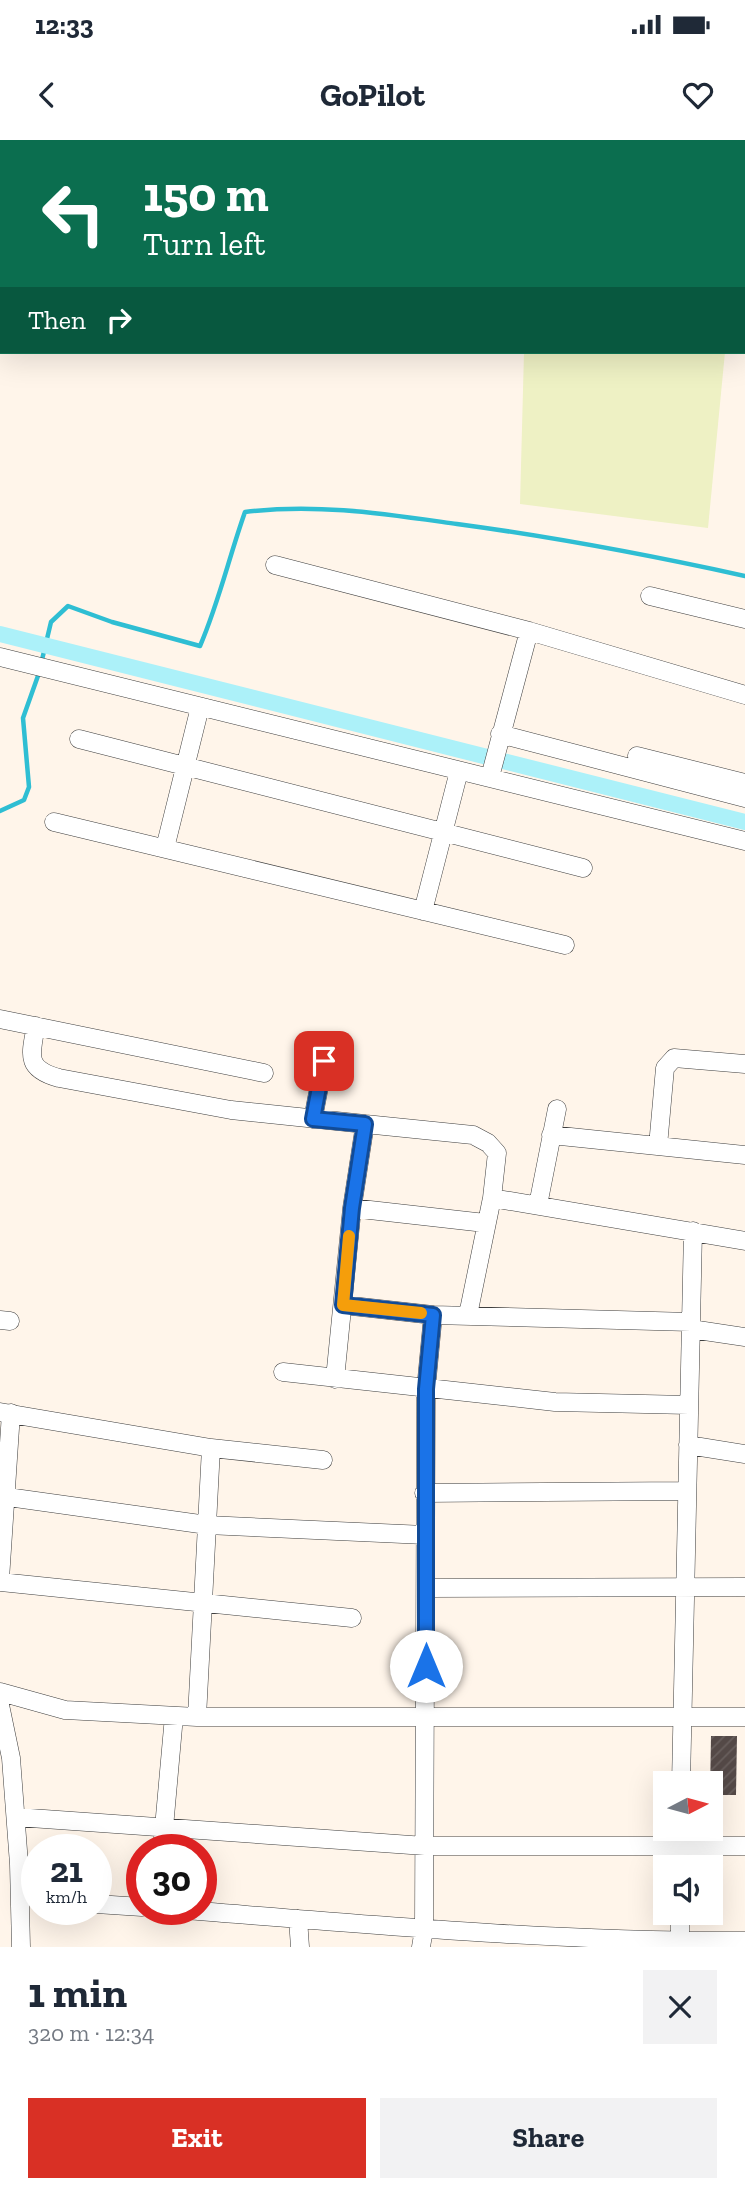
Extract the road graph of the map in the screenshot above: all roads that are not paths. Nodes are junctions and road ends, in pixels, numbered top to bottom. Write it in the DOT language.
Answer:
graph roads {
  1 [pos="275,565"];
  2 [pos="650,596"];
  3 [pos="745,619"];
  4 [pos="529,631"];
  5 [pos="0,657"];
  6 [pos="745,695"];
  7 [pos="200,707"];
  8 [pos="79,739"];
  9 [pos="499,739"];
  10 [pos="637,756"];
  11 [pos="186,766"];
  12 [pos="459,771"];
  13 [pos="491,772"];
  14 [pos="745,783"];
  15 [pos="745,798"];
  16 [pos="54,822"];
  17 [pos="443,833"];
  18 [pos="745,841"];
  19 [pos="165,848"];
  20 [pos="583,868"];
  21 [pos="424,911"];
  22 [pos="565,945"];
  23 [pos="0,1019"];
  24 [pos="36,1027"];
  25 [pos="324,1061"];
  26 [pos="745,1064"];
  27 [pos="264,1073"];
  28 [pos="557,1109"];
  29 [pos="313,1119"];
  30 [pos="365,1124"];
  31 [pos="551,1135"];
  32 [pos="658,1146"];
  33 [pos="745,1155"];
  34 [pos="492,1198"];
  35 [pos="538,1206"];
  36 [pos="352,1208"];
  37 [pos="485,1223"];
  38 [pos="693,1231"];
  39 [pos="745,1241"];
  40 [pos="343,1305"];
  41 [pos="433,1315"];
  42 [pos="468,1315"];
  43 [pos="691,1326"];
  44 [pos="745,1337"];
  45 [pos="283,1372"];
  46 [pos="335,1379"];
  47 [pos="426,1389"];
  48 [pos="689,1405"];
  49 [pos="6,1413"];
  50 [pos="688,1445"];
  51 [pos="211,1448"];
  52 [pos="745,1454"];
  53 [pos="323,1460"];
  54 [pos="687,1491"];
  55 [pos="424,1493"];
  56 [pos="2,1497"];
  57 [pos="207,1525"];
  58 [pos="425,1535"];
  59 [pos="0,1581"];
  60 [pos="685,1586"];
  61 [pos="745,1587"];
  62 [pos="426,1588"];
  63 [pos="203,1604"];
  64 [pos="352,1618"];
  65 [pos="0,1692"];
  66 [pos="0,1706"];
  67 [pos="174,1716"];
  68 [pos="197,1717"];
  69 [pos="682,1717"];
  70 [pos="745,1717"];
  71 [pos="426,1719"];
  72 [pos="681,1771"];
  73 [pos="16,1817"];
  74 [pos="165,1826"];
  75 [pos="164,1834"];
  76 [pos="8,1837"];
  77 [pos="681,1841"];
  78 [pos="425,1846"];
  79 [pos="745,1846"];
  80 [pos="681,1848"];
  81 [pos="681,1855"];
  82 [pos="21,1876"];
  83 [pos="217,1913"];
  84 [pos="298,1919"];
  85 [pos="25,1925"];
  86 [pos="680,1925"];
  87 [pos="424,1928"];
  88 [pos="745,1941"];
  89 [pos="680,1944"];
  90 [pos="21,1947"];
  91 [pos="300,1947"];
  92 [pos="421,1947"];
  1 -- 4 [label="street"];
  2 -- 3 [label="street"];
  4 -- 6 [label="street"];
  4 -- 9 [label="street"];
  5 -- 7 [label="street"];
  7 -- 11 [label="street"];
  7 -- 12 [label="street"];
  8 -- 11 [label="street"];
  9 -- 13 [label="street"];
  9 -- 15 [label="street"];
  10 -- 14 [label="street"];
  11 -- 17 [label="street"];
  11 -- 19 [label="street"];
  12 -- 13 [label="street"];
  12 -- 17 [label="street"];
  13 -- 18 [label="street"];
  16 -- 19 [label="street"];
  17 -- 20 [label="street"];
  17 -- 21 [label="street"];
  19 -- 21 [label="street"];
  21 -- 22 [label="street"];
  23 -- 24 [label="street"];
  24 -- 27 [label="street"];
  24 -- 29 [label="street"];
  25 -- 29 [label="street"];
  26 -- 32 [label="street"];
  28 -- 31 [label="street"];
  29 -- 30 [label="street"];
  30 -- 34 [label="street"];
  30 -- 36 [label="street"];
  31 -- 32 [label="street"];
  31 -- 35 [label="street"];
  32 -- 33 [label="street"];
  34 -- 35 [label="street"];
  34 -- 37 [label="street"];
  35 -- 38 [label="street"];
  36 -- 37 [label="street"];
  36 -- 40 [label="street"];
  37 -- 42 [label="street"];
  38 -- 39 [label="street"];
  38 -- 43 [label="street"];
  40 -- 41 [label="street"];
  40 -- 46 [label="street"];
  41 -- 42 [label="street"];
  41 -- 47 [label="street"];
  42 -- 43 [label="street"];
  43 -- 44 [label="street"];
  43 -- 48 [label="street"];
  45 -- 46 [label="street"];
  46 -- 47 [label="street"];
  47 -- 48 [label="street"];
  47 -- 55 [label="street"];
  48 -- 50 [label="street"];
  49 -- 51 [label="street"];
  49 -- 56 [label="street"];
  50 -- 52 [label="street"];
  50 -- 54 [label="street"];
  51 -- 53 [label="street"];
  51 -- 57 [label="street"];
  54 -- 55 [label="street"];
  54 -- 60 [label="street"];
  55 -- 58 [label="street"];
  56 -- 57 [label="street"];
  56 -- 59 [label="street"];
  57 -- 58 [label="street"];
  57 -- 63 [label="street"];
  58 -- 62 [label="street"];
  59 -- 63 [label="street"];
  60 -- 61 [label="street"];
  60 -- 62 [label="street"];
  60 -- 69 [label="street"];
  62 -- 71 [label="street"];
  63 -- 64 [label="street"];
  63 -- 68 [label="street"];
  65 -- 67 [label="street"];
  66 -- 73 [label="street"];
  67 -- 68 [label="street"];
  67 -- 74 [label="street"];
  68 -- 71 [label="street"];
  69 -- 70 [label="street"];
  69 -- 71 [label="street"];
  69 -- 72 [label="street"];
  71 -- 78 [label="street"];
  73 -- 74 [label="street"];
  73 -- 76 [label="street"];
  74 -- 75 [label="street"];
  74 -- 78 [label="street"];
  76 -- 82 [label="street"];
  77 -- 80 [label="street"];
  78 -- 80 [label="street"];
  78 -- 87 [label="street"];
  79 -- 80 [label="street"];
  80 -- 81 [label="street"];
  83 -- 84 [label="street"];
  84 -- 87 [label="street"];
  84 -- 91 [label="street"];
  85 -- 90 [label="street"];
  86 -- 89 [label="street"];
  87 -- 89 [label="street"];
  87 -- 92 [label="street"];
  88 -- 89 [label="street"];
}
